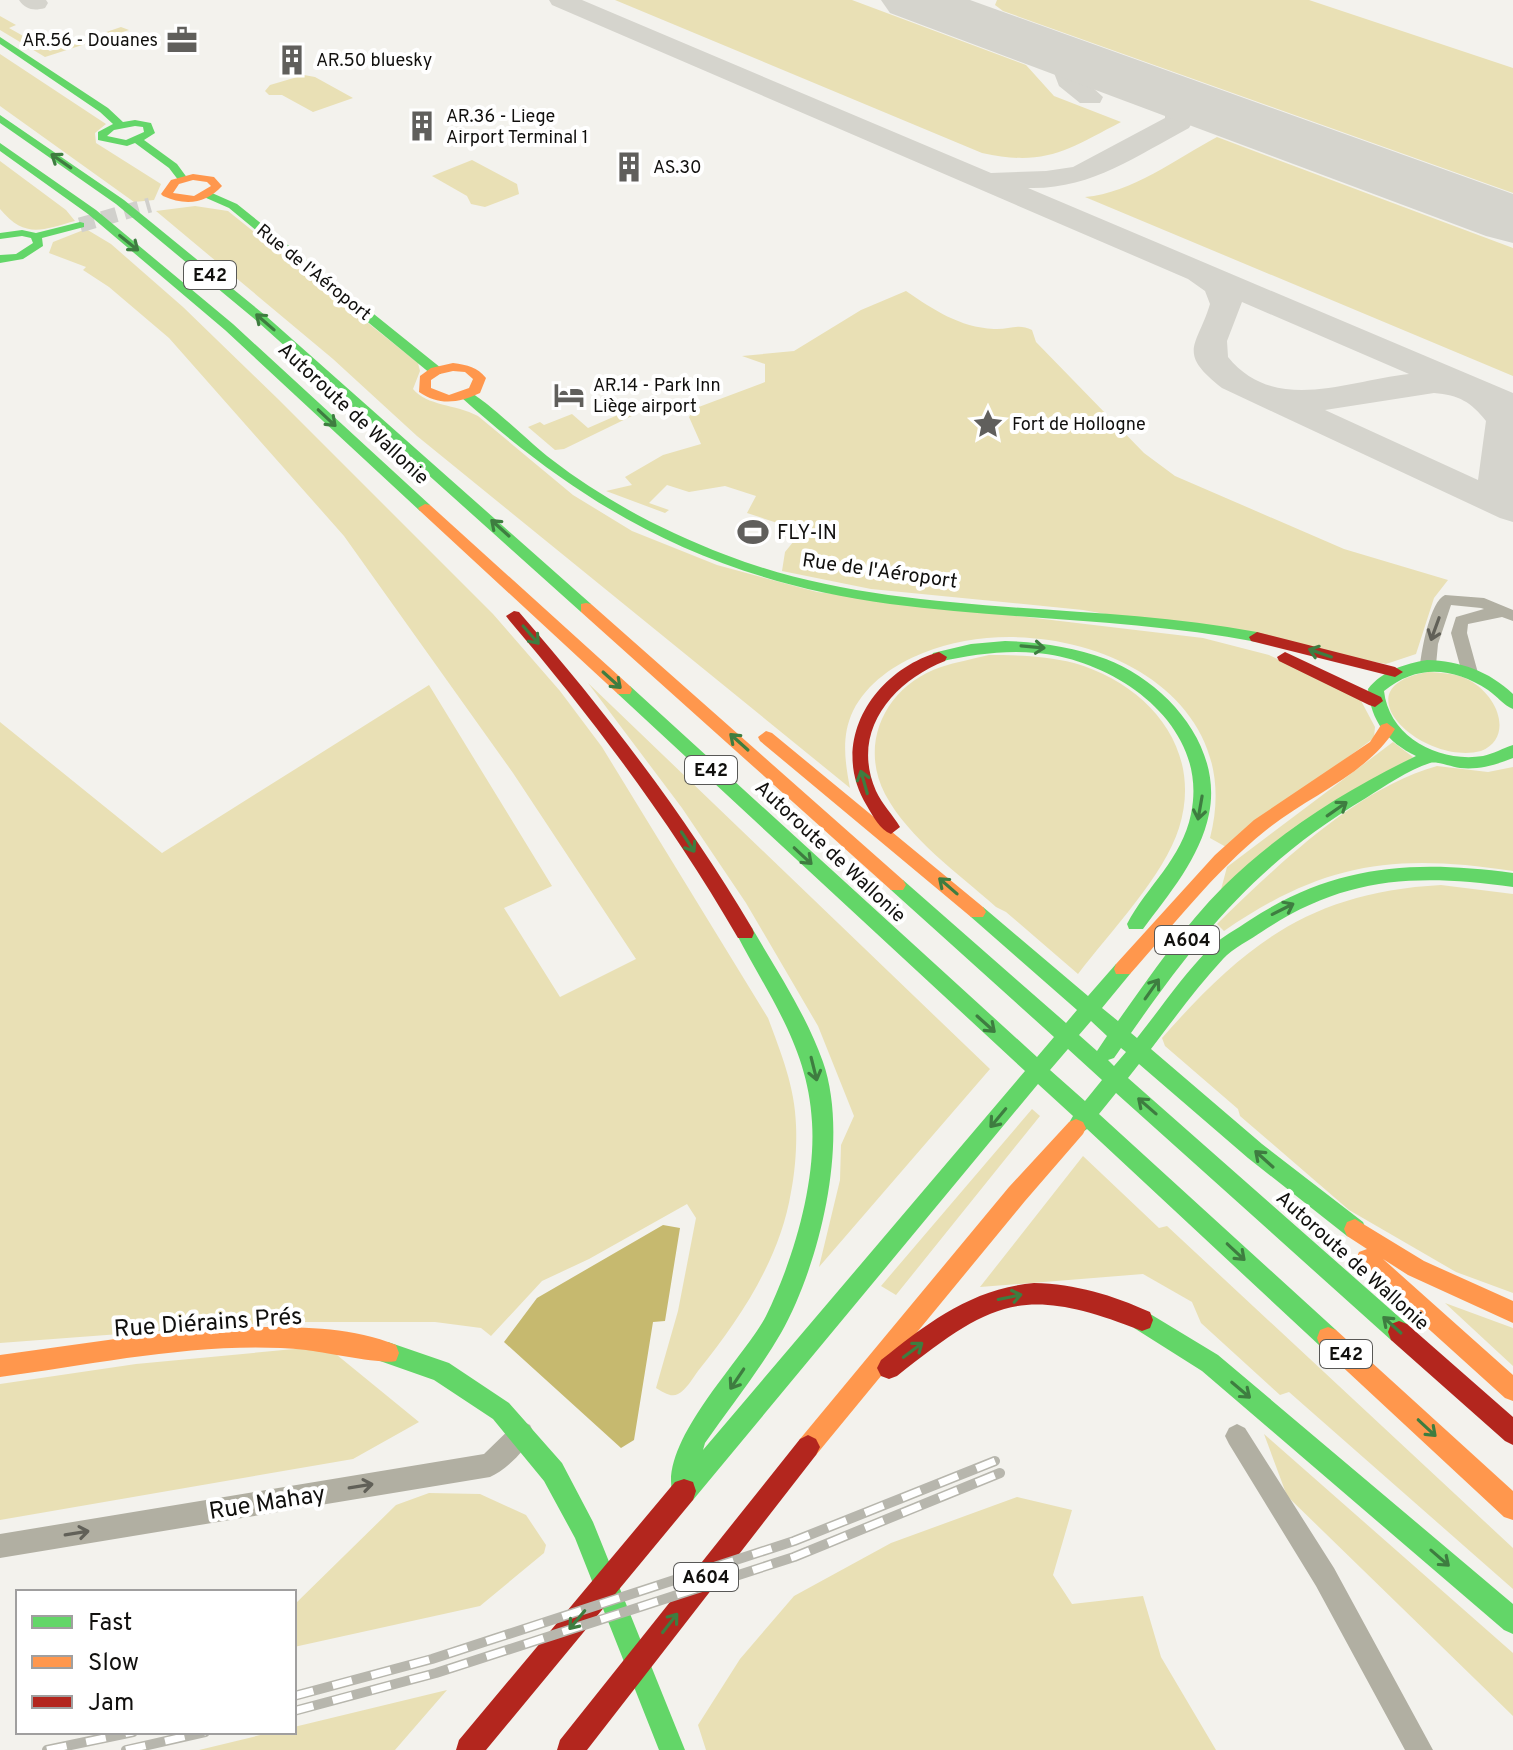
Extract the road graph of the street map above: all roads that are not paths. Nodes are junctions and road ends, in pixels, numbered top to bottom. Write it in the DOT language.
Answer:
graph roads {
  1 [pos="0,40"];
  2 [pos="0,118"];
  3 [pos="0,146"];
  4 [pos="183,179"];
  5 [pos="208,195"];
  6 [pos="171,197"];
  7 [pos="150,205"];
  8 [pos="80,225"];
  9 [pos="3,228"];
  10 [pos="36,236"];
  11 [pos="0,259"];
  12 [pos="436,371"];
  13 [pos="467,395"];
  14 [pos="492,571"];
  15 [pos="1509,614"];
  16 [pos="600,617"];
  17 [pos="1195,630"];
  18 [pos="1428,665"];
  19 [pos="681,667"];
  20 [pos="1395,672"];
  21 [pos="1470,673"];
  22 [pos="1375,701"];
  23 [pos="1513,703"];
  24 [pos="751,725"];
  25 [pos="1387,729"];
  26 [pos="1513,751"];
  27 [pos="1429,757"];
  28 [pos="905,848"];
  29 [pos="1513,880"];
  30 [pos="1049,1058"];
  31 [pos="1301,1192"];
  32 [pos="1017,1194"];
  33 [pos="1513,1312"];
  34 [pos="0,1366"];
  35 [pos="1513,1390"];
  36 [pos="841,1405"];
  37 [pos="522,1433"];
  38 [pos="1513,1433"];
  39 [pos="1237,1436"];
  40 [pos="680,1495"];
  41 [pos="1513,1508"];
  42 [pos="0,1546"];
  43 [pos="1513,1621"];
  44 [pos="469,1750"];
  45 [pos="570,1750"];
  46 [pos="672,1750"];
  47 [pos="1420,1750"];
  1 -- 4 [label="main road, Rue de l'Aéroport"];
  16 -- 2 [label="main road, Autoroute de Wallonie / E42, one-way"];
  3 -- 14 [label="main road, Autoroute de Wallonie / E42, one-way"];
  4 -- 5 [label="main road, Rue de l'Aéroport"];
  4 -- 6 [label="main road"];
  5 -- 6 [label="main road"];
  5 -- 12 [label="main road, Rue de l'Aéroport"];
  6 -- 7 [label="main road"];
  8 -- 10 [label="main road"];
  9 -- 10 [label="main road"];
  10 -- 11 [label="main road"];
  12 -- 13 [label="main road"];
  12 -- 13 [label="main road"];
  13 -- 17 [label="main road, Rue de l'Aéroport"];
  14 -- 40 [label="main road, one-way"];
  14 -- 41 [label="main road, Autoroute de Wallonie / E42, one-way"];
  15 -- 18 [label="street, one-way"];
  15 -- 21 [label="street"];
  16 -- 19 [label="main road"];
  38 -- 16 [label="main road, Autoroute de Wallonie / E42, one-way"];
  20 -- 17 [label="main road, Rue de l'Aéroport, one-way"];
  17 -- 22 [label="main road, Rue de l'Aéroport"];
  18 -- 20 [label="main road"];
  18 -- 21 [label="main road"];
  20 -- 22 [label="main road"];
  21 -- 23 [label="main road"];
  22 -- 25 [label="main road"];
  24 -- 28 [label="main road"];
  25 -- 27 [label="main road"];
  25 -- 30 [label="main road, A604"];
  26 -- 27 [label="main road"];
  32 -- 27 [label="main road, A604, one-way"];
  28 -- 30 [label="main road, one-way"];
  31 -- 28 [label="main road, one-way"];
  32 -- 29 [label="main road, one-way"];
  30 -- 40 [label="main road, A604, one-way"];
  31 -- 33 [label="main road"];
  31 -- 35 [label="main road"];
  32 -- 36 [label="main road, A604"];
  34 -- 37 [label="main road, Rue Diérains Prés"];
  36 -- 43 [label="main road, one-way"];
  45 -- 36 [label="main road, A604, one-way"];
  42 -- 37 [label="street, Rue Mahay, one-way"];
  37 -- 46 [label="main road, Rue Diérains Prés"];
  39 -- 47 [label="street"];
  40 -- 44 [label="main road, A604, one-way"];
}
